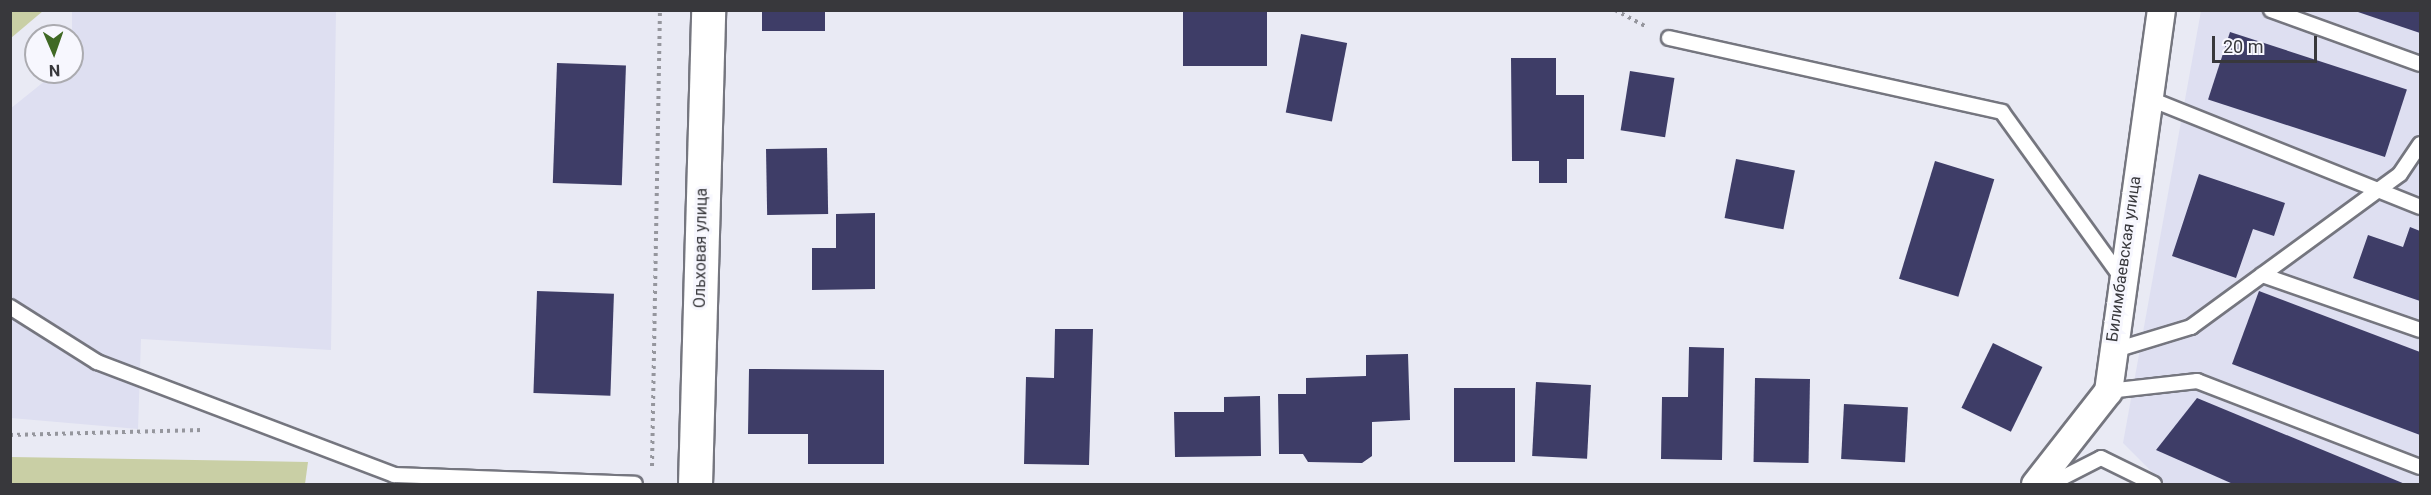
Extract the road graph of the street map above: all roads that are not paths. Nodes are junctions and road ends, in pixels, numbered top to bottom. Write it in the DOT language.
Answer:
graph roads {
  1 [pos="708,10"];
  2 [pos="2161,10"];
  3 [pos="2271,10"];
  4 [pos="1669,38"];
  5 [pos="2421,64"];
  6 [pos="2148,98"];
  7 [pos="2421,144"];
  8 [pos="2376,192"];
  9 [pos="2421,207"];
  10 [pos="2262,275"];
  11 [pos="2121,277"];
  12 [pos="10,307"];
  13 [pos="2421,330"];
  14 [pos="2110,352"];
  15 [pos="2108,391"];
  16 [pos="2421,467"];
  17 [pos="635,484"];
  18 [pos="696,484"];
  19 [pos="2035,484"];
  20 [pos="2050,484"];
  21 [pos="2154,484"];
  1 -- 18 [label="main road, Ольховая улица"];
  2 -- 6 [label="street, Билимбаевская улица"];
  3 -- 5 [label="lane"];
  4 -- 11 [label="lane"];
  6 -- 8 [label="lane"];
  6 -- 11 [label="street, Билимбаевская улица"];
  7 -- 8 [label="lane"];
  8 -- 9 [label="lane"];
  8 -- 10 [label="lane"];
  10 -- 13 [label="lane"];
  10 -- 14 [label="lane"];
  11 -- 14 [label="street, Билимбаевская улица"];
  12 -- 17 [label="lane"];
  14 -- 15 [label="street, Билимбаевская улица"];
  15 -- 16 [label="lane"];
  15 -- 19 [label="street"];
  20 -- 21 [label="lane"];
}
